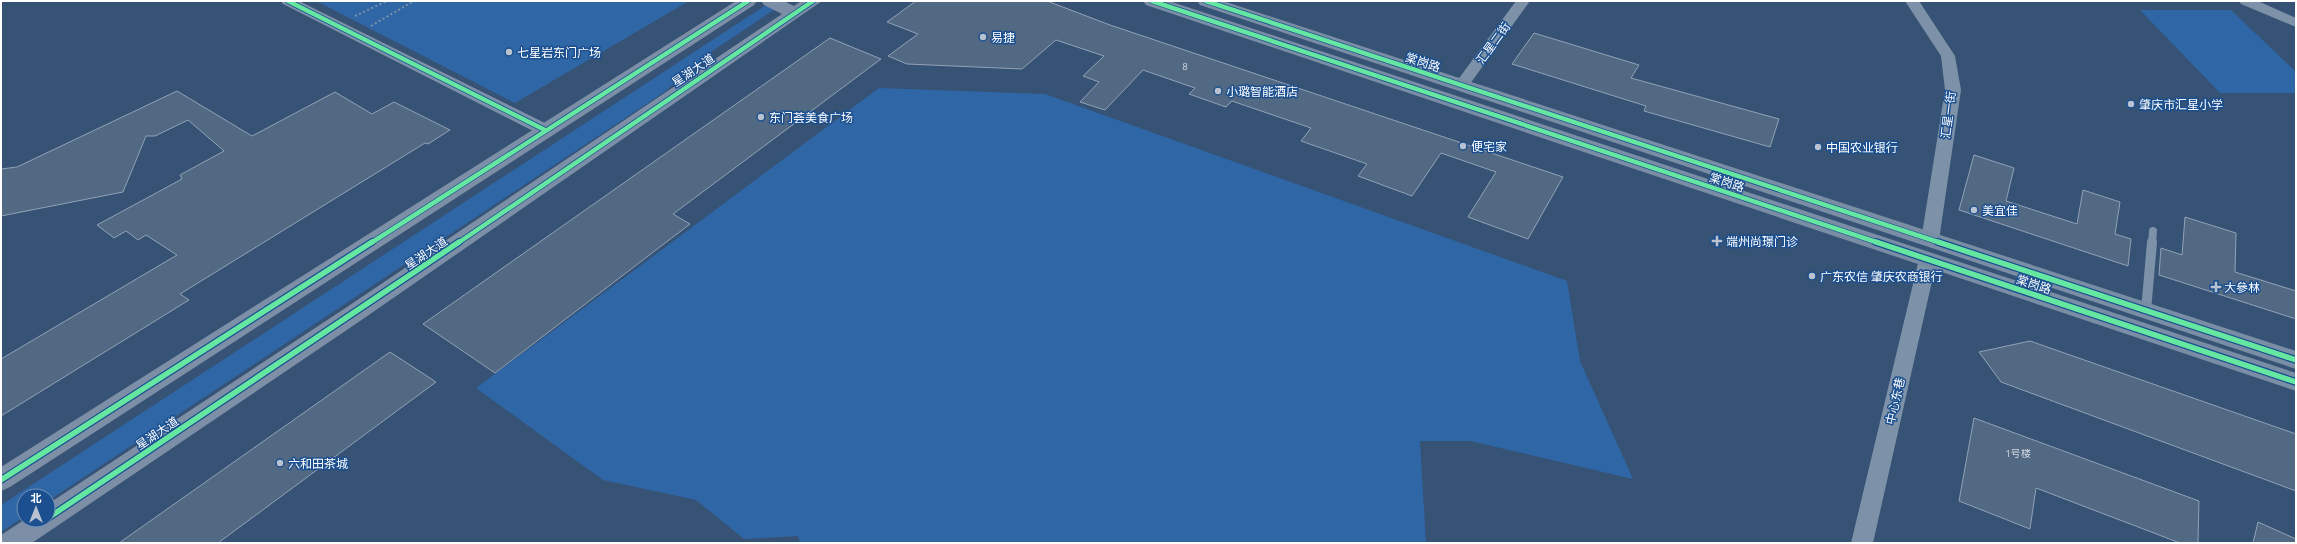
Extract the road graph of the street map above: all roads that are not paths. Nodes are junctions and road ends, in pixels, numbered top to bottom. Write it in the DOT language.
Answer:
graph roads {
  1 [pos="288,1"];
  2 [pos="748,1"];
  3 [pos="770,1"];
  4 [pos="813,1"];
  5 [pos="1152,1"];
  6 [pos="1206,1"];
  7 [pos="1524,1"];
  8 [pos="1912,1"];
  9 [pos="2246,1"];
  10 [pos="794,13"];
  11 [pos="2296,23"];
  12 [pos="1290,38"];
  13 [pos="1462,86"];
  14 [pos="545,130"];
  15 [pos="2153,231"];
  16 [pos="1929,249"];
  17 [pos="2146,311"];
  18 [pos="2296,360"];
  19 [pos="2296,382"];
  20 [pos="1,480"];
  21 [pos="56,513"];
  22 [pos="33,528"];
  23 [pos="10,543"];
  24 [pos="1862,543"];
  1 -- 14 [label="street"];
  2 -- 14 [label="main road"];
  3 -- 10 [label="main road"];
  4 -- 10 [label="main road, 星湖大道"];
  5 -- 12 [label="main road, 棠岗路"];
  6 -- 12 [label="main road, 棠岗路"];
  7 -- 13 [label="street, 汇星二街"];
  8 -- 16 [label="street, 汇星一街"];
  9 -- 11 [label="street"];
  10 -- 21 [label="main road, 星湖大道"];
  12 -- 13 [label="main road, 棠岗路"];
  12 -- 16 [label="main road, 棠岗路"];
  13 -- 16 [label="main road, 棠岗路"];
  14 -- 20 [label="main road"];
  15 -- 17 [label="lane"];
  16 -- 17 [label="main road, 棠岗路"];
  16 -- 19 [label="main road, 棠岗路"];
  16 -- 24 [label="street, 中心东巷"];
  17 -- 18 [label="main road, 棠岗路"];
  22 -- 23 [label="main road"];
}
